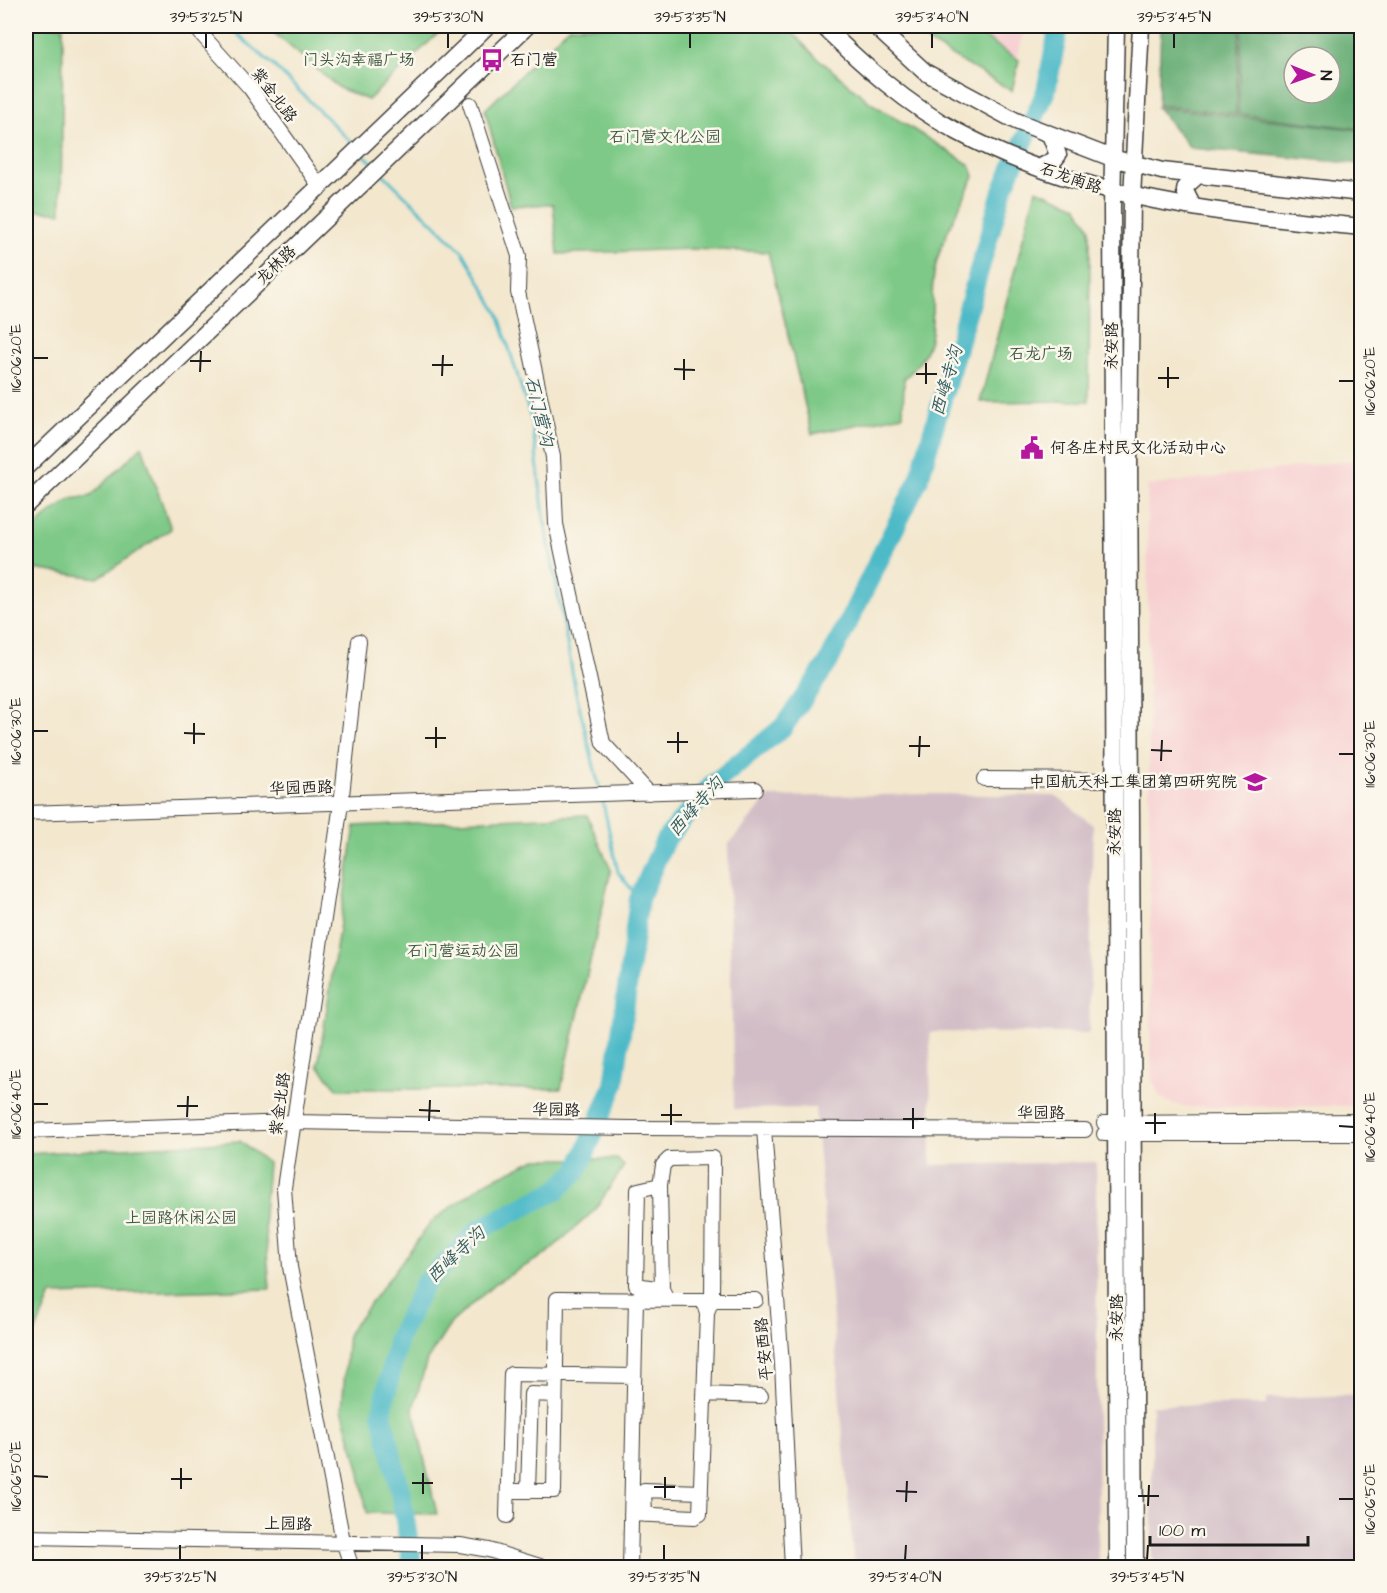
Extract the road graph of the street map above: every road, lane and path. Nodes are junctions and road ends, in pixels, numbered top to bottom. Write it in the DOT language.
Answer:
graph roads {
  1 [pos="194,26"];
  2 [pos="487,26"];
  3 [pos="527,26"];
  4 [pos="823,26"];
  5 [pos="875,26"];
  6 [pos="1116,26"];
  7 [pos="1140,26"];
  8 [pos="470,104"];
  9 [pos="1051,137"];
  10 [pos="1112,158"];
  11 [pos="1133,164"];
  12 [pos="1037,167"];
  13 [pos="1198,176"];
  14 [pos="321,188"];
  15 [pos="1112,192"];
  16 [pos="1362,193"];
  17 [pos="1132,197"];
  18 [pos="1193,207"];
  19 [pos="1362,227"];
  20 [pos="26,467"];
  21 [pos="26,505"];
  22 [pos="359,642"];
  23 [pos="984,779"];
  24 [pos="1114,780"];
  25 [pos="755,789"];
  26 [pos="649,793"];
  27 [pos="341,804"];
  28 [pos="26,813"];
  29 [pos="294,1122"];
  30 [pos="1362,1122"];
  31 [pos="1118,1128"];
  32 [pos="764,1129"];
  33 [pos="1085,1130"];
  34 [pos="26,1131"];
  35 [pos="1362,1134"];
  36 [pos="660,1185"];
  37 [pos="664,1294"];
  38 [pos="636,1299"];
  39 [pos="756,1300"];
  40 [pos="709,1306"];
  41 [pos="556,1374"];
  42 [pos="634,1376"];
  43 [pos="704,1394"];
  44 [pos="555,1395"];
  45 [pos="761,1396"];
  46 [pos="508,1491"];
  47 [pos="528,1491"];
  48 [pos="701,1492"];
  49 [pos="638,1514"];
  50 [pos="507,1516"];
  51 [pos="26,1537"];
  52 [pos="343,1541"];
  53 [pos="352,1568"];
  54 [pos="546,1568"];
  55 [pos="630,1568"];
  56 [pos="792,1568"];
  57 [pos="1118,1568"];
  58 [pos="1135,1568"];
  1 -- 14 [label="street, 紫金北路"];
  2 -- 14 [label="main road, 龙林路"];
  3 -- 21 [label="main road, 龙林路"];
  4 -- 12 [label="main road, 石龙南路"];
  5 -- 9 [label="main road, 石龙南路"];
  6 -- 10 [label="main road, 永安路"];
  7 -- 11 [label="main road, 永安路"];
  8 -- 26 [label="street"];
  9 -- 10 [label="main road, 石龙南路"];
  9 -- 12 [label="main road"];
  10 -- 11 [label="main road, 石龙南路"];
  10 -- 15 [label="main road, 永安路"];
  11 -- 13 [label="main road, 石龙南路"];
  11 -- 17 [label="main road, 永安路"];
  12 -- 15 [label="main road, 石龙南路"];
  13 -- 16 [label="main road, 石龙南路"];
  13 -- 18 [label="main road"];
  14 -- 20 [label="main road, 龙林路"];
  15 -- 17 [label="main road, 石龙南路"];
  15 -- 24 [label="main road, 永安路"];
  17 -- 18 [label="main road, 石龙南路"];
  17 -- 31 [label="main road, 永安路"];
  18 -- 19 [label="main road, 石龙南路"];
  22 -- 27 [label="street, 紫金北路"];
  23 -- 24 [label="street"];
  24 -- 31 [label="main road, 永安路"];
  25 -- 26 [label="street, 华园西路"];
  26 -- 27 [label="street, 华园西路"];
  27 -- 28 [label="street, 华园西路"];
  27 -- 29 [label="street, 紫金北路"];
  29 -- 32 [label="street, 华园路"];
  29 -- 34 [label="street, 华园路"];
  29 -- 52 [label="street, 紫金北路"];
  30 -- 31 [label="street"];
  31 -- 35 [label="street"];
  31 -- 57 [label="main road, 永安路"];
  31 -- 58 [label="main road, 永安路"];
  32 -- 33 [label="street, 华园路"];
  32 -- 56 [label="street, 平安西路"];
  36 -- 37 [label="street"];
  36 -- 37 [label="street"];
  36 -- 40 [label="street"];
  37 -- 38 [label="street"];
  37 -- 40 [label="street"];
  38 -- 41 [label="street"];
  38 -- 42 [label="street"];
  39 -- 40 [label="street"];
  40 -- 43 [label="street"];
  41 -- 42 [label="street"];
  41 -- 44 [label="street"];
  41 -- 46 [label="street"];
  42 -- 49 [label="street"];
  43 -- 45 [label="street"];
  43 -- 48 [label="street"];
  44 -- 47 [label="street"];
  44 -- 47 [label="street"];
  46 -- 47 [label="street"];
  46 -- 50 [label="street"];
  48 -- 49 [label="street"];
  48 -- 49 [label="street"];
  49 -- 55 [label="street"];
  51 -- 52 [label="street, 上园路"];
  52 -- 53 [label="street, 紫金北路"];
  52 -- 54 [label="street, 上园路"];
}
